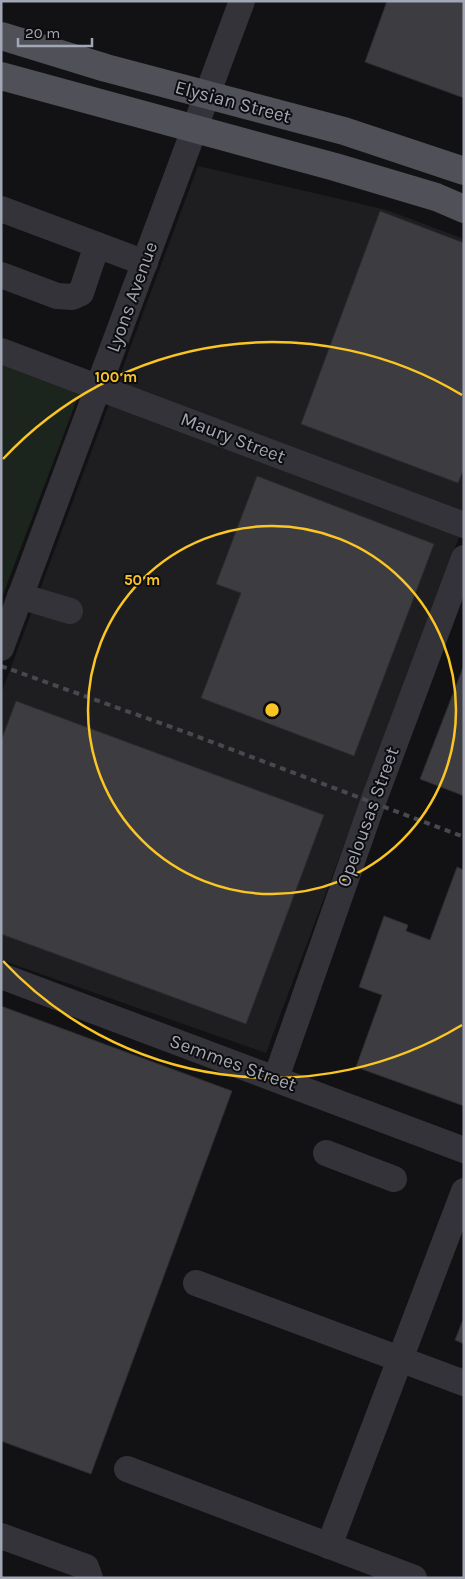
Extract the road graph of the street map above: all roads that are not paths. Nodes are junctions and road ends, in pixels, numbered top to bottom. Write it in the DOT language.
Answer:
graph roads {
  1 [pos="242,1"];
  2 [pos="1,36"];
  3 [pos="1,76"];
  4 [pos="464,171"];
  5 [pos="1,209"];
  6 [pos="464,209"];
  7 [pos="98,245"];
  8 [pos="145,263"];
  9 [pos="1,275"];
  10 [pos="1,351"];
  11 [pos="99,387"];
  12 [pos="464,525"];
  13 [pos="464,558"];
  14 [pos="20,596"];
  15 [pos="70,611"];
  16 [pos="1,648"];
  17 [pos="1,976"];
  18 [pos="276,1078"];
  19 [pos="464,1150"];
  20 [pos="326,1152"];
  21 [pos="394,1178"];
  22 [pos="464,1192"];
  23 [pos="196,1283"];
  24 [pos="399,1359"];
  25 [pos="464,1383"];
  26 [pos="127,1469"];
  27 [pos="1,1536"];
  28 [pos="329,1546"];
  29 [pos="91,1577"];
  30 [pos="414,1578"];
  1 -- 8 [label="street, Lyons Avenue"];
  2 -- 4 [label="main road, Elysian Street, bridge"];
  3 -- 6 [label="main road, Elysian Street, bridge"];
  5 -- 7 [label="street"];
  7 -- 8 [label="street"];
  7 -- 9 [label="street"];
  8 -- 11 [label="street, Lyons Avenue"];
  10 -- 11 [label="street, Maury Street"];
  11 -- 12 [label="street, Maury Street"];
  11 -- 14 [label="street, Lyons Avenue"];
  13 -- 18 [label="street, Opelousas Street"];
  14 -- 15 [label="street"];
  14 -- 16 [label="street, Lyons Avenue"];
  17 -- 18 [label="street, Semmes Street"];
  18 -- 19 [label="street, Semmes Street"];
  20 -- 21 [label="street"];
  22 -- 24 [label="street"];
  23 -- 24 [label="street"];
  24 -- 25 [label="street"];
  24 -- 28 [label="street"];
  26 -- 28 [label="street"];
  27 -- 29 [label="street"];
  28 -- 30 [label="street"];
}
